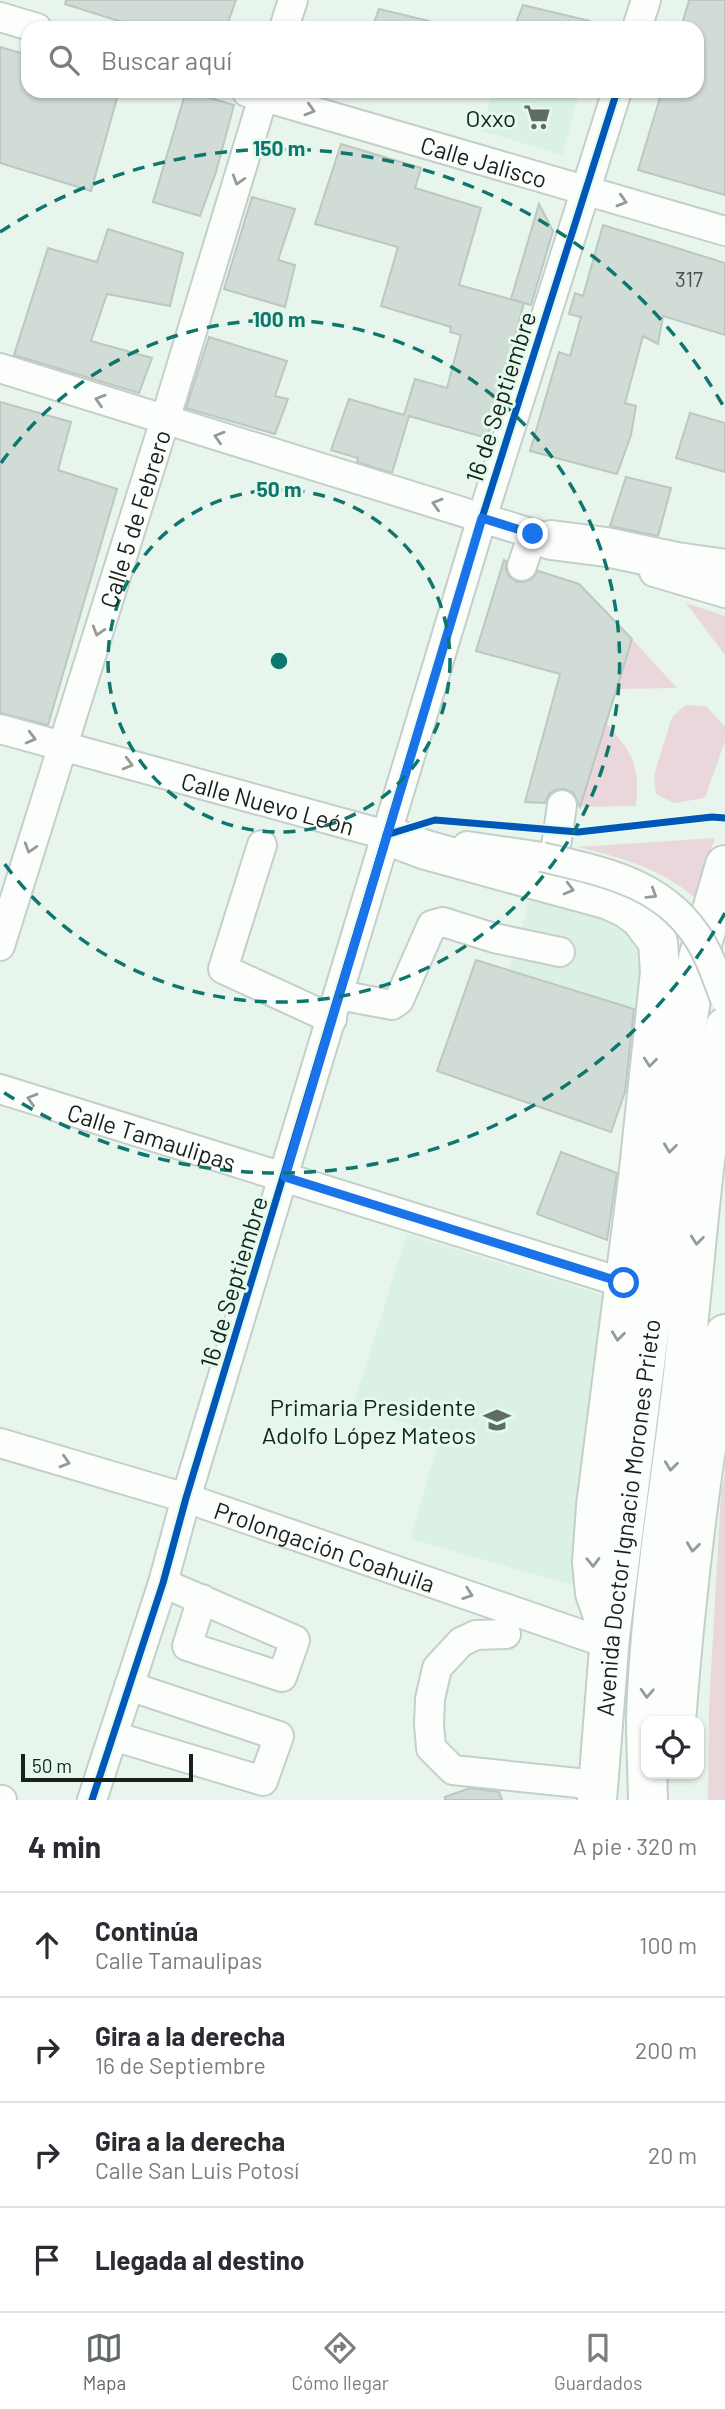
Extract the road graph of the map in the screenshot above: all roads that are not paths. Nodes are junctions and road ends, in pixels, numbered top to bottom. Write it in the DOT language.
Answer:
graph roads {
  1 [pos="293,0"];
  2 [pos="646,0"];
  3 [pos="0,17"];
  4 [pos="286,21"];
  5 [pos="639,21"];
  6 [pos="21,23"];
  7 [pos="256,98"];
  8 [pos="274,98"];
  9 [pos="615,98"];
  10 [pos="586,191"];
  11 [pos="725,231"];
  12 [pos="0,368"];
  13 [pos="165,420"];
  14 [pos="482,518"];
  15 [pos="542,537"];
  16 [pos="522,566"];
  17 [pos="725,569"];
  18 [pos="725,593"];
  19 [pos="0,729"];
  20 [pos="62,746"];
  21 [pos="562,805"];
  22 [pos="386,835"];
  23 [pos="262,845"];
  24 [pos="548,858"];
  25 [pos="725,865"];
  26 [pos="0,946"];
  27 [pos="560,952"];
  28 [pos="725,999"];
  29 [pos="335,1007"];
  30 [pos="725,1027"];
  31 [pos="0,1089"];
  32 [pos="285,1177"];
  33 [pos="624,1283"];
  34 [pos="725,1334"];
  35 [pos="0,1443"];
  36 [pos="186,1498"];
  37 [pos="163,1583"];
  38 [pos="202,1599"];
  39 [pos="506,1634"];
  40 [pos="610,1640"];
  41 [pos="129,1686"];
  42 [pos="646,1716"];
  43 [pos="676,1716"];
  44 [pos="113,1736"];
  45 [pos="647,1779"];
  46 [pos="672,1779"];
  47 [pos="597,1793"];
  48 [pos="92,1800"];
  49 [pos="648,1800"];
  50 [pos="670,1800"];
  1 -- 4 [label="street"];
  2 -- 5 [label="street"];
  3 -- 6 [label="street"];
  7 -- 13 [label="street, Calle 5 de Febrero, one-way"];
  8 -- 10 [label="street, Calle Jalisco, one-way"];
  9 -- 10 [label="street, 16 de Septiembre"];
  10 -- 11 [label="street, Calle Jalisco, one-way"];
  10 -- 14 [label="street, 16 de Septiembre"];
  13 -- 12 [label="street, one-way"];
  14 -- 13 [label="street, one-way"];
  13 -- 20 [label="street, Calle 5 de Febrero, one-way"];
  14 -- 15 [label="street"];
  14 -- 22 [label="street, 16 de Septiembre"];
  15 -- 16 [label="street"];
  15 -- 17 [label="highway"];
  15 -- 18 [label="street"];
  19 -- 20 [label="street, Calle Nuevo León, one-way"];
  20 -- 22 [label="street, Calle Nuevo León, one-way"];
  20 -- 26 [label="street, Calle 5 de Febrero, one-way"];
  21 -- 24 [label="street"];
  22 -- 24 [label="street, Calle Nuevo León"];
  22 -- 29 [label="street, 16 de Septiembre"];
  22 -- 33 [label="highway, one-way"];
  23 -- 29 [label="street"];
  24 -- 28 [label="street, Calle Nuevo León, one-way, bridge"];
  25 -- 40 [label="highway, Avenida Doctor Ignacio Morones Prieto, one-way"];
  27 -- 29 [label="street"];
  29 -- 32 [label="street, 16 de Septiembre"];
  30 -- 42 [label="highway, one-way"];
  32 -- 31 [label="street, Calle Tamaulipas, one-way"];
  32 -- 33 [label="street, Calle Tamaulipas"];
  32 -- 36 [label="street, 16 de Septiembre"];
  33 -- 40 [label="highway, one-way"];
  34 -- 43 [label="highway, one-way"];
  35 -- 36 [label="street, Prolongación Coahuila, one-way"];
  36 -- 37 [label="street, 16 de Septiembre"];
  36 -- 40 [label="street, Prolongación Coahuila, one-way"];
  37 -- 38 [label="street"];
  37 -- 41 [label="street, 16 de Septiembre"];
  39 -- 47 [label="street"];
  40 -- 47 [label="highway, Avenida Doctor Ignacio Morones Prieto"];
  41 -- 44 [label="street, 16 de Septiembre"];
  41 -- 44 [label="street"];
  44 -- 48 [label="street, 16 de Septiembre"];
  45 -- 49 [label="highway"];
  46 -- 50 [label="highway"];
}
